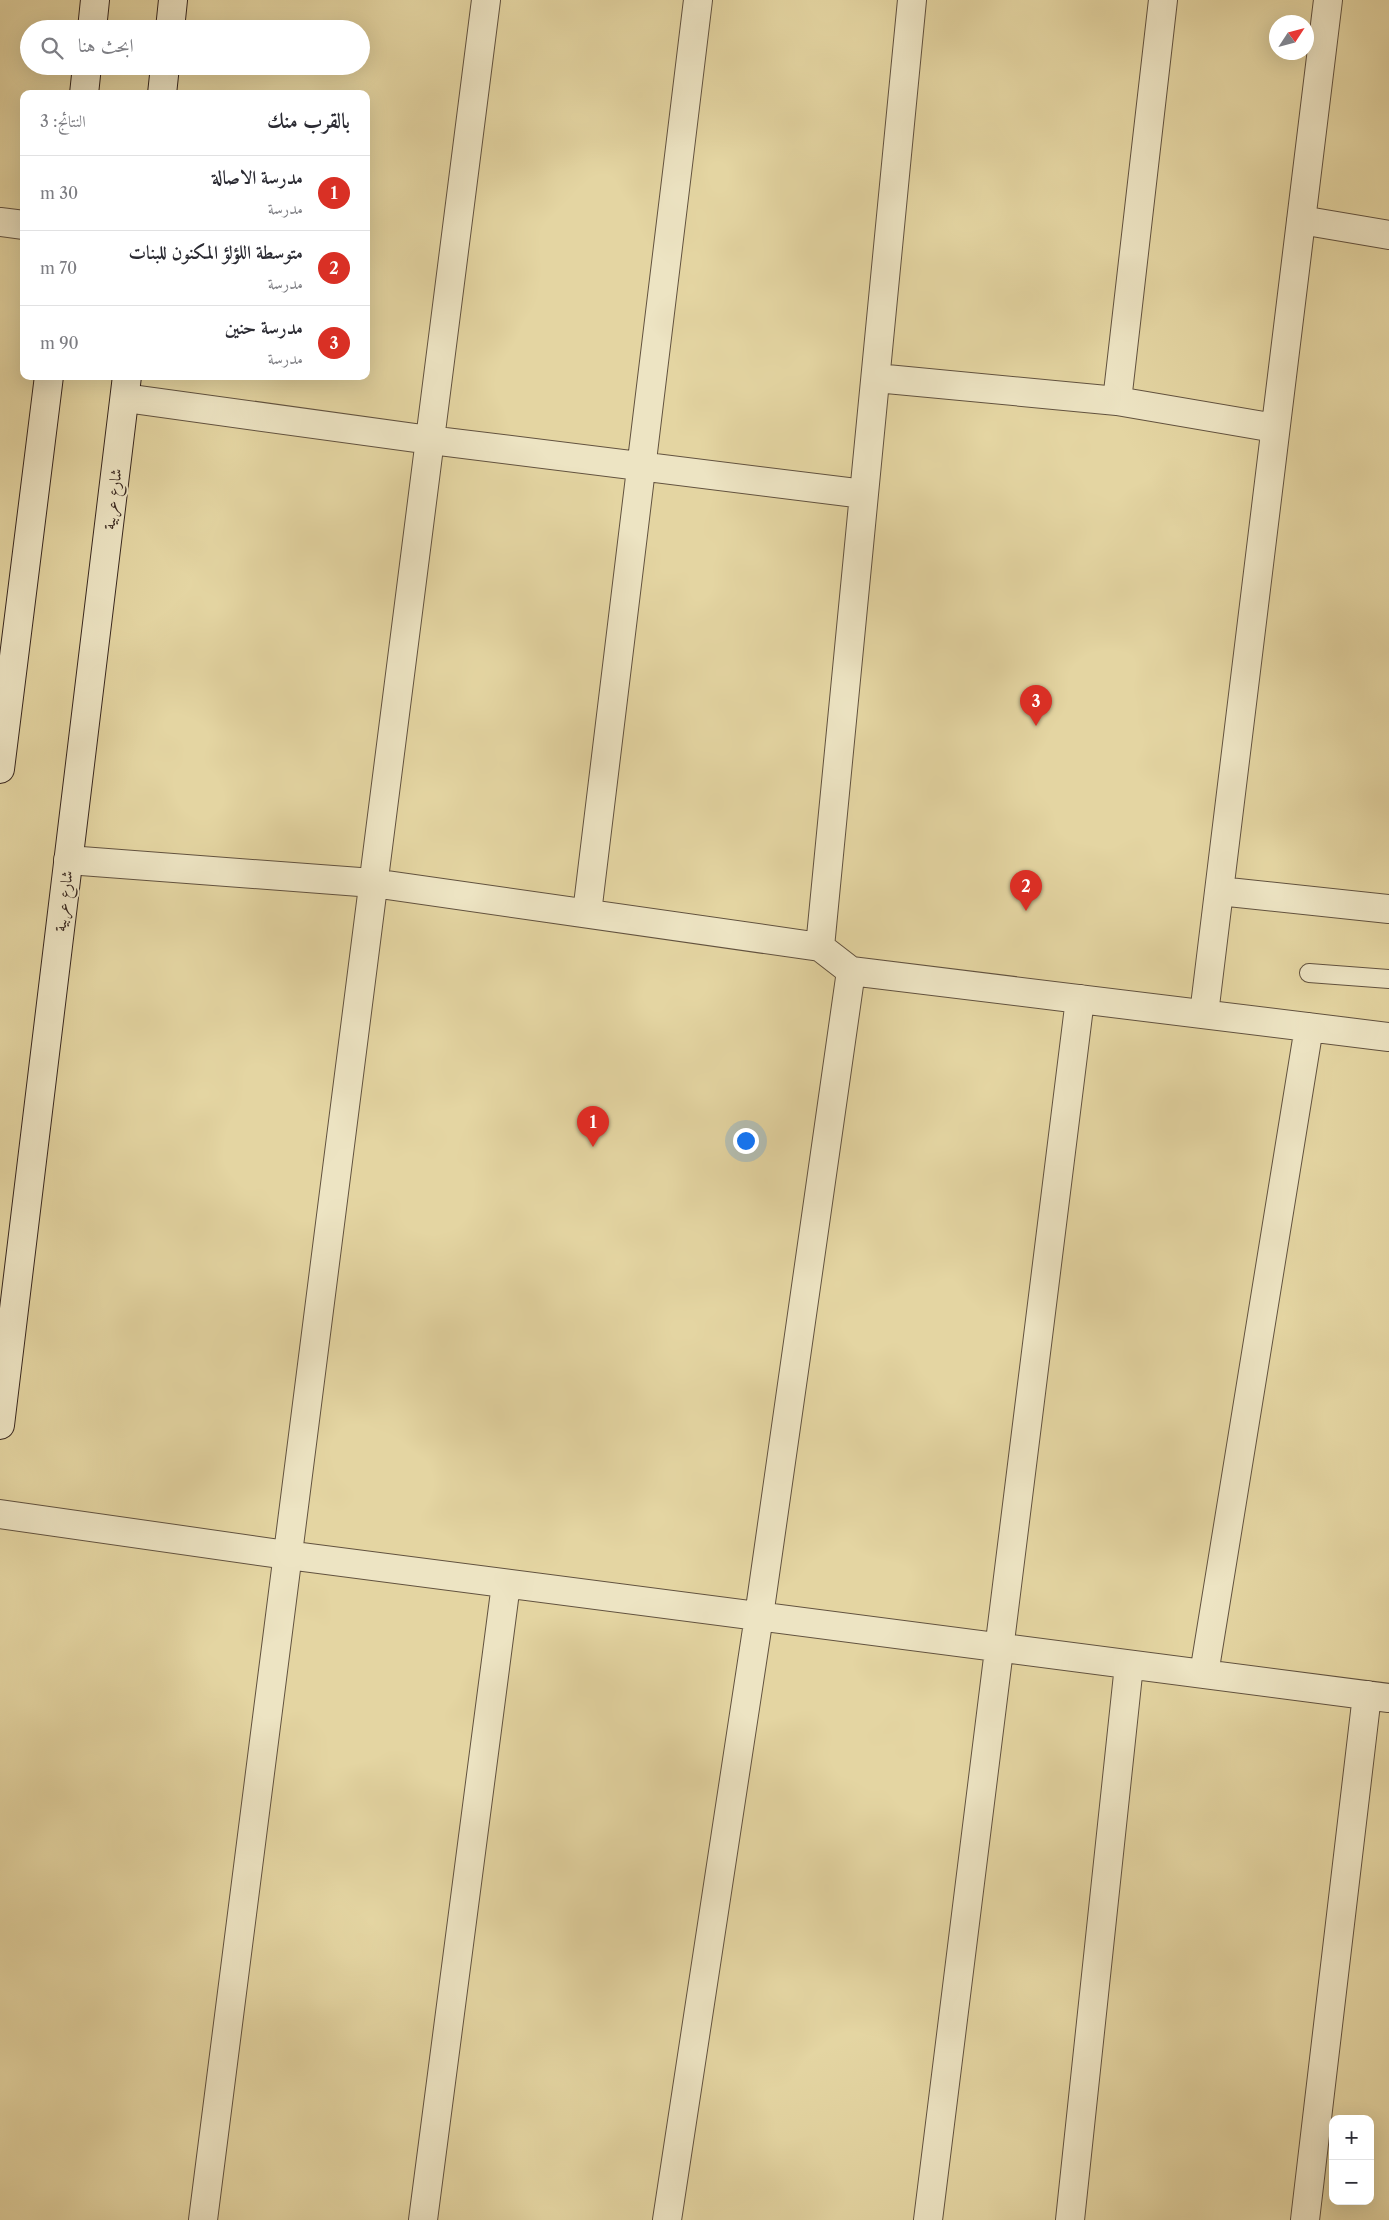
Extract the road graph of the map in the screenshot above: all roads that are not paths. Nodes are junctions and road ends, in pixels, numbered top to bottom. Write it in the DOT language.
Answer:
graph roads {
  1 [pos="95,0"];
  2 [pos="173,0"];
  3 [pos="486,0"];
  4 [pos="698,0"];
  5 [pos="912,0"];
  6 [pos="1162,0"];
  7 [pos="1328,0"];
  8 [pos="93,20"];
  9 [pos="171,20"];
  10 [pos="86,75"];
  11 [pos="164,75"];
  12 [pos="84,90"];
  13 [pos="162,90"];
  14 [pos="1301,220"];
  15 [pos="0,222"];
  16 [pos="20,224"];
  17 [pos="1389,235"];
  18 [pos="876,378"];
  19 [pos="49,380"];
  20 [pos="126,387"];
  21 [pos="1117,401"];
  22 [pos="1276,428"];
  23 [pos="430,440"];
  24 [pos="642,466"];
  25 [pos="864,494"];
  26 [pos="0,769"];
  27 [pos="68,860"];
  28 [pos="373,883"];
  29 [pos="1219,891"];
  30 [pos="1389,909"];
  31 [pos="587,913"];
  32 [pos="820,947"];
  33 [pos="850,971"];
  34 [pos="1309,973"];
  35 [pos="1389,979"];
  36 [pos="1080,999"];
  37 [pos="1204,1014"];
  38 [pos="1308,1027"];
  39 [pos="1389,1037"];
  40 [pos="0,1425"];
  41 [pos="0,1514"];
  42 [pos="287,1555"];
  43 [pos="506,1584"];
  44 [pos="759,1616"];
  45 [pos="999,1647"];
  46 [pos="1129,1665"];
  47 [pos="1204,1674"];
  48 [pos="1378,1696"];
  49 [pos="202,2220"];
  50 [pos="424,2220"];
  51 [pos="668,2220"];
  52 [pos="928,2220"];
  53 [pos="1070,2220"];
  54 [pos="1305,2220"];
  1 -- 8 [label="street"];
  2 -- 9 [label="street"];
  3 -- 23 [label="street"];
  4 -- 24 [label="street"];
  5 -- 18 [label="street"];
  6 -- 21 [label="street"];
  7 -- 14 [label="street"];
  10 -- 12 [label="street"];
  11 -- 13 [label="street"];
  14 -- 17 [label="street"];
  14 -- 22 [label="street"];
  15 -- 16 [label="street"];
  18 -- 21 [label="street"];
  18 -- 25 [label="street"];
  19 -- 26 [label="street"];
  20 -- 23 [label="street"];
  20 -- 27 [label="street, شارع عربية"];
  21 -- 22 [label="street"];
  22 -- 29 [label="street"];
  23 -- 24 [label="street"];
  23 -- 28 [label="street"];
  24 -- 25 [label="street"];
  24 -- 31 [label="street"];
  25 -- 32 [label="street"];
  27 -- 28 [label="street"];
  27 -- 40 [label="street, شارع عربية"];
  28 -- 31 [label="street"];
  28 -- 42 [label="street"];
  29 -- 30 [label="street"];
  29 -- 37 [label="street"];
  31 -- 32 [label="street"];
  32 -- 33 [label="street"];
  33 -- 36 [label="street"];
  33 -- 44 [label="street"];
  34 -- 35 [label="lane"];
  36 -- 37 [label="street"];
  36 -- 45 [label="street"];
  37 -- 38 [label="street"];
  38 -- 39 [label="street"];
  38 -- 47 [label="street"];
  41 -- 42 [label="street"];
  42 -- 43 [label="street"];
  42 -- 49 [label="street"];
  43 -- 44 [label="street"];
  43 -- 50 [label="street"];
  44 -- 45 [label="street"];
  44 -- 51 [label="street"];
  45 -- 46 [label="street"];
  45 -- 52 [label="street"];
  46 -- 47 [label="street"];
  46 -- 53 [label="street"];
  47 -- 48 [label="street"];
  48 -- 54 [label="street"];
}
